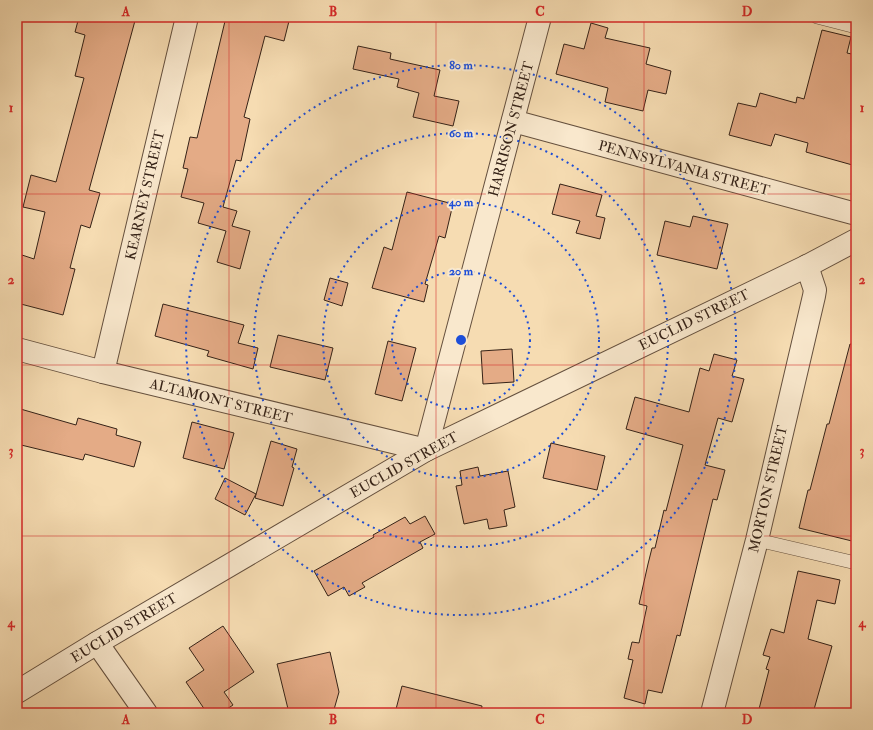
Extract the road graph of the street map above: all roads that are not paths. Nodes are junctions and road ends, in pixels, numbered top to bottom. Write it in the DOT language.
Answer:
graph roads {
  1 [pos="186,17"];
  2 [pos="540,17"];
  3 [pos="817,17"];
  4 [pos="856,27"];
  5 [pos="513,121"];
  6 [pos="856,214"];
  7 [pos="856,240"];
  8 [pos="807,266"];
  9 [pos="17,350"];
  10 [pos="103,372"];
  11 [pos="426,450"];
  12 [pos="756,540"];
  13 [pos="856,563"];
  14 [pos="98,643"];
  15 [pos="17,692"];
  16 [pos="146,713"];
  17 [pos="712,713"];
  1 -- 10 [label="street, KEARNEY STREET"];
  2 -- 5 [label="street, HARRISON STREET"];
  3 -- 4 [label="lane"];
  5 -- 6 [label="street, PENNSYLVANIA STREET"];
  5 -- 11 [label="street, HARRISON STREET"];
  7 -- 8 [label="street, EUCLID STREET"];
  8 -- 11 [label="street, EUCLID STREET"];
  8 -- 12 [label="street, MORTON STREET"];
  9 -- 10 [label="street, ALTAMONT STREET"];
  10 -- 11 [label="street, ALTAMONT STREET"];
  11 -- 14 [label="street, EUCLID STREET"];
  12 -- 13 [label="lane"];
  12 -- 17 [label="street, MORTON STREET"];
  14 -- 15 [label="street, EUCLID STREET"];
  14 -- 16 [label="street"];
}
